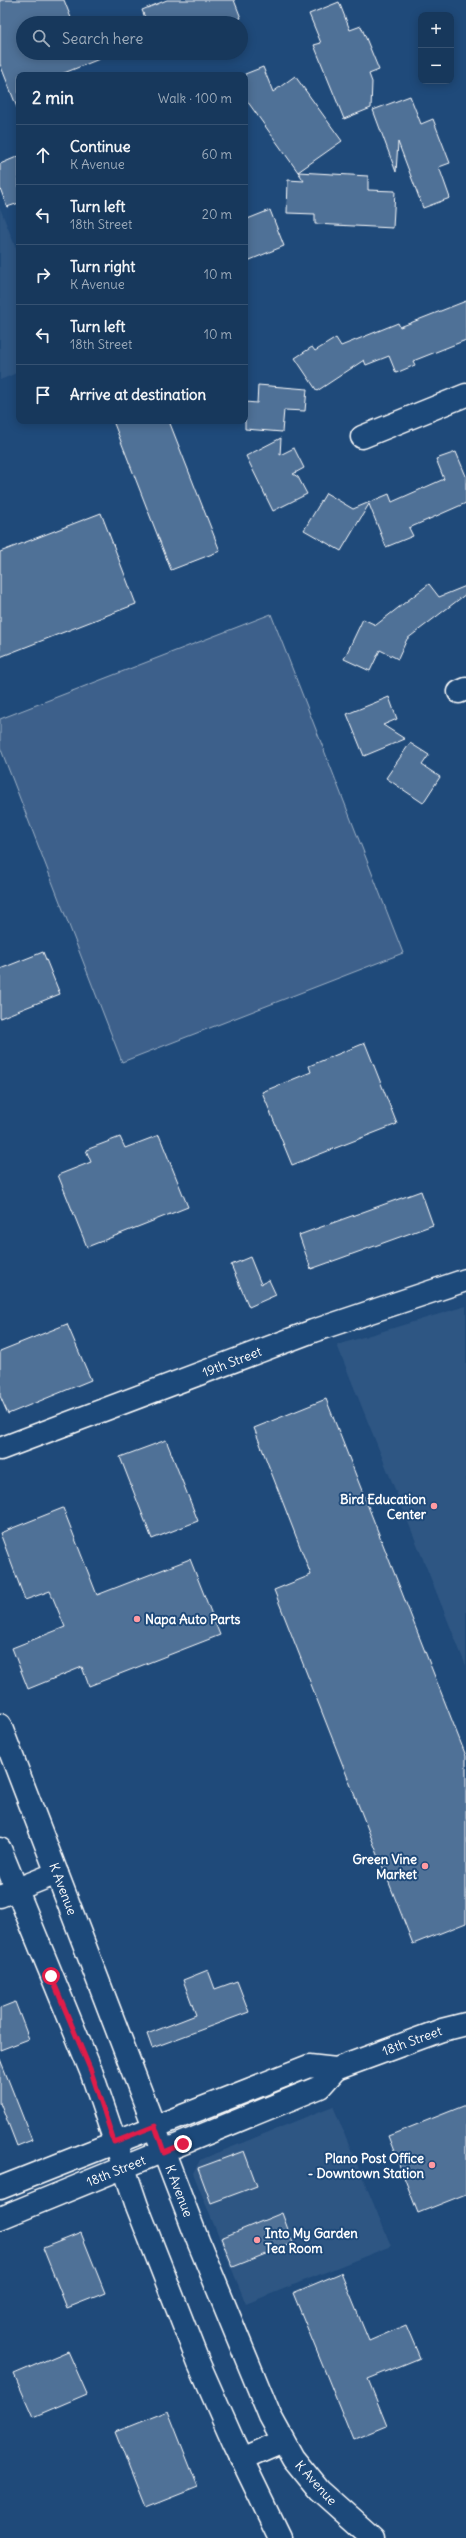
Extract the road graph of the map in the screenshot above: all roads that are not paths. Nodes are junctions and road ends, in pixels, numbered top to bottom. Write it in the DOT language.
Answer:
graph roads {
  1 [pos="466,395"];
  2 [pos="362,437"];
  3 [pos="466,1280"];
  4 [pos="0,1449"];
  5 [pos="0,1725"];
  6 [pos="0,1849"];
  7 [pos="57,1874"];
  8 [pos="8,1893"];
  9 [pos="466,2024"];
  10 [pos="336,2069"];
  11 [pos="155,2126"];
  12 [pos="114,2142"];
  13 [pos="164,2152"];
  14 [pos="124,2168"];
  15 [pos="0,2188"];
  16 [pos="0,2218"];
  17 [pos="283,2440"];
  18 [pos="242,2460"];
  19 [pos="280,2538"];
  20 [pos="373,2538"];
  1 -- 2 [label="main road"];
  3 -- 4 [label="main road, 19th Street"];
  5 -- 7 [label="main road, K Avenue"];
  6 -- 8 [label="main road"];
  7 -- 8 [label="main road"];
  7 -- 11 [label="main road, K Avenue"];
  8 -- 12 [label="main road"];
  9 -- 10 [label="main road, 18th Street"];
  10 -- 11 [label="main road, 18th Street"];
  10 -- 13 [label="main road, 18th Street"];
  11 -- 12 [label="main road, 18th Street"];
  11 -- 13 [label="main road, K Avenue"];
  12 -- 14 [label="main road"];
  12 -- 15 [label="main road, 18th Street"];
  13 -- 14 [label="main road, 18th Street"];
  13 -- 17 [label="main road, K Avenue"];
  14 -- 16 [label="main road, 18th Street"];
  14 -- 18 [label="main road"];
  17 -- 18 [label="main road"];
  17 -- 20 [label="main road, K Avenue"];
  18 -- 19 [label="main road"];
}
